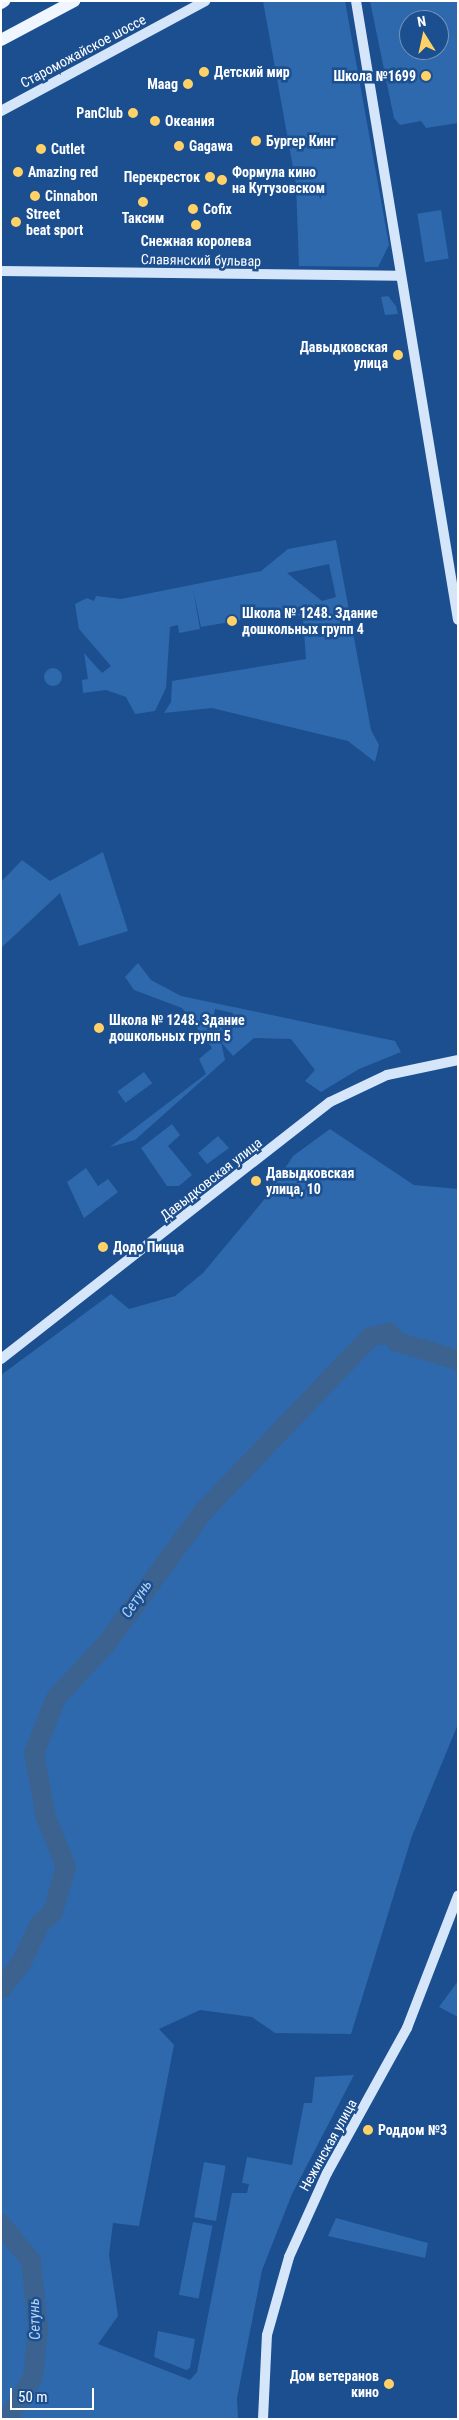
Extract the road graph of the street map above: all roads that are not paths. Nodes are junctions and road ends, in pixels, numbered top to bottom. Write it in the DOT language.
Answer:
graph roads {
  1 [pos="74,1"];
  2 [pos="205,1"];
  3 [pos="356,1"];
  4 [pos="1,40"];
  5 [pos="1,110"];
  6 [pos="1,272"];
  7 [pos="400,276"];
  8 [pos="458,620"];
  9 [pos="458,1060"];
  10 [pos="1,1359"];
  11 [pos="458,1896"];
  12 [pos="263,2419"];
  1 -- 4 [label="main road"];
  2 -- 5 [label="street, Староможайское шоссе"];
  3 -- 7 [label="street"];
  6 -- 7 [label="street, Славянский бульвар"];
  7 -- 8 [label="street"];
  9 -- 10 [label="street, Давыдковская улица"];
  11 -- 12 [label="street, Нежинская улица"];
}
